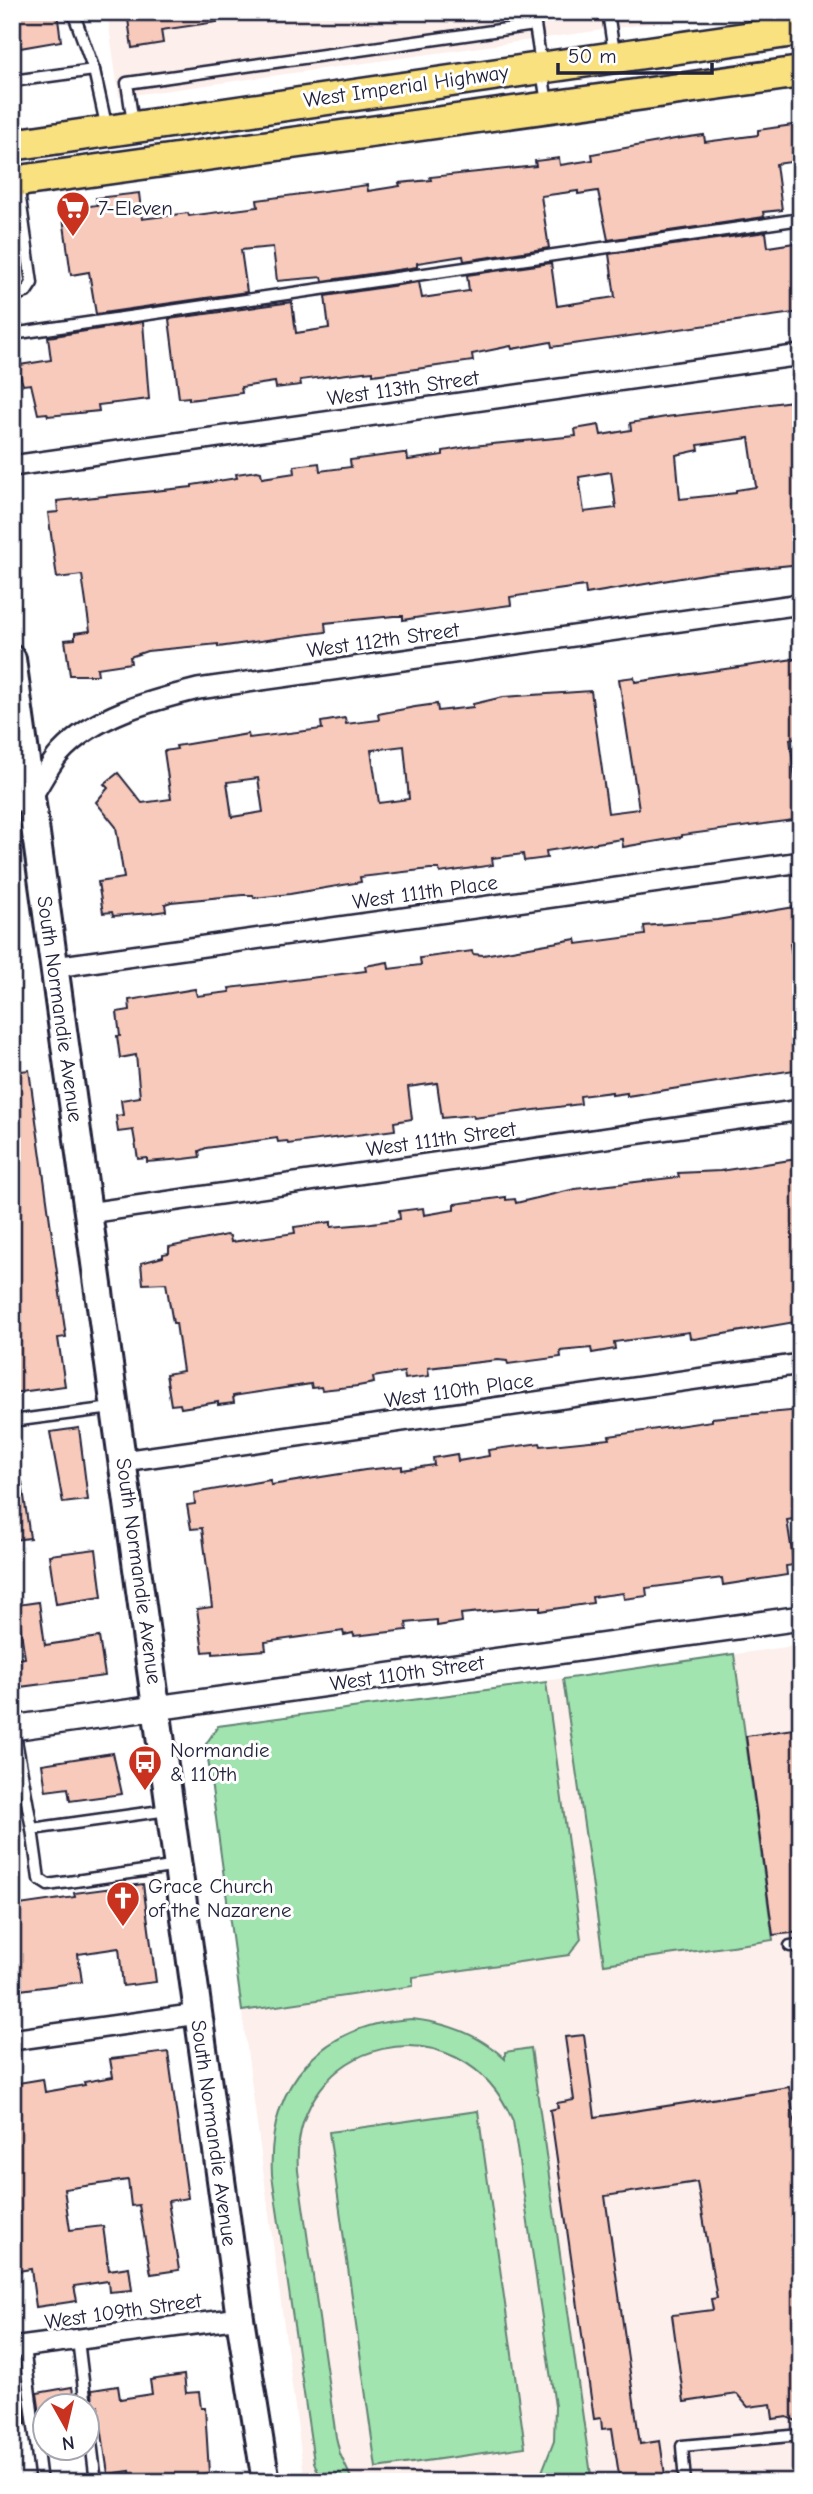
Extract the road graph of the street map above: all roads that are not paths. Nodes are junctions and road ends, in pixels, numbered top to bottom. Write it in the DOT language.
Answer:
graph roads {
  1 [pos="73,12"];
  2 [pos="608,12"];
  3 [pos="801,30"];
  4 [pos="614,56"];
  5 [pos="541,66"];
  6 [pos="94,70"];
  7 [pos="801,72"];
  8 [pos="12,81"];
  9 [pos="547,107"];
  10 [pos="121,128"];
  11 [pos="12,145"];
  12 [pos="15,182"];
  13 [pos="801,219"];
  14 [pos="12,296"];
  15 [pos="12,334"];
  16 [pos="801,355"];
  17 [pos="12,466"];
  18 [pos="801,604"];
  19 [pos="12,659"];
  20 [pos="21,801"];
  21 [pos="801,862"];
  22 [pos="55,967"];
  23 [pos="801,1110"];
  24 [pos="88,1213"];
  25 [pos="801,1364"];
  26 [pos="116,1407"];
  27 [pos="12,1421"];
  28 [pos="123,1461"];
  29 [pos="801,1618"];
  30 [pos="158,1708"];
  31 [pos="13,1728"];
  32 [pos="171,1809"];
  33 [pos="32,1829"];
  34 [pos="178,1866"];
  35 [pos="198,2014"];
  36 [pos="12,2040"];
  37 [pos="240,2318"];
  38 [pos="78,2340"];
  39 [pos="18,2348"];
  40 [pos="84,2392"];
  41 [pos="801,2435"];
  42 [pos="94,2462"];
  43 [pos="41,2482"];
  44 [pos="96,2482"];
  45 [pos="266,2482"];
  46 [pos="685,2482"];
  1 -- 6 [label="lane"];
  2 -- 4 [label="lane"];
  3 -- 4 [label="main road, West Imperial Highway"];
  4 -- 5 [label="main road, West Imperial Highway"];
  5 -- 9 [label="lane"];
  5 -- 10 [label="main road, West Imperial Highway"];
  5 -- 10 [label="lane"];
  6 -- 8 [label="lane"];
  6 -- 10 [label="lane"];
  7 -- 9 [label="main road, West Imperial Highway"];
  9 -- 12 [label="main road, West Imperial Highway"];
  10 -- 11 [label="main road, West Imperial Highway"];
  12 -- 14 [label="lane"];
  13 -- 15 [label="lane"];
  16 -- 17 [label="street, West 113th Street"];
  18 -- 20 [label="street, West 112th Street"];
  19 -- 20 [label="main road, South Normandie Avenue"];
  20 -- 22 [label="main road, South Normandie Avenue"];
  21 -- 22 [label="street, West 111th Place"];
  22 -- 24 [label="main road, South Normandie Avenue"];
  23 -- 24 [label="street, West 111th Street"];
  24 -- 26 [label="main road, South Normandie Avenue"];
  25 -- 28 [label="street, West 110th Place"];
  26 -- 27 [label="lane"];
  26 -- 28 [label="main road, South Normandie Avenue"];
  28 -- 30 [label="main road, South Normandie Avenue"];
  29 -- 30 [label="street, West 110th Street"];
  30 -- 31 [label="street, West 110th Street"];
  30 -- 32 [label="main road, South Normandie Avenue"];
  31 -- 33 [label="lane"];
  32 -- 33 [label="lane"];
  32 -- 34 [label="main road, South Normandie Avenue"];
  33 -- 34 [label="lane"];
  34 -- 35 [label="main road, South Normandie Avenue"];
  35 -- 36 [label="street"];
  35 -- 37 [label="main road, South Normandie Avenue"];
  37 -- 38 [label="street, West 109th Street"];
  37 -- 45 [label="main road, South Normandie Avenue"];
  38 -- 39 [label="street, West 109th Street"];
  38 -- 40 [label="lane"];
  39 -- 43 [label="lane"];
  41 -- 46 [label="lane"];
  42 -- 44 [label="lane"];
}
